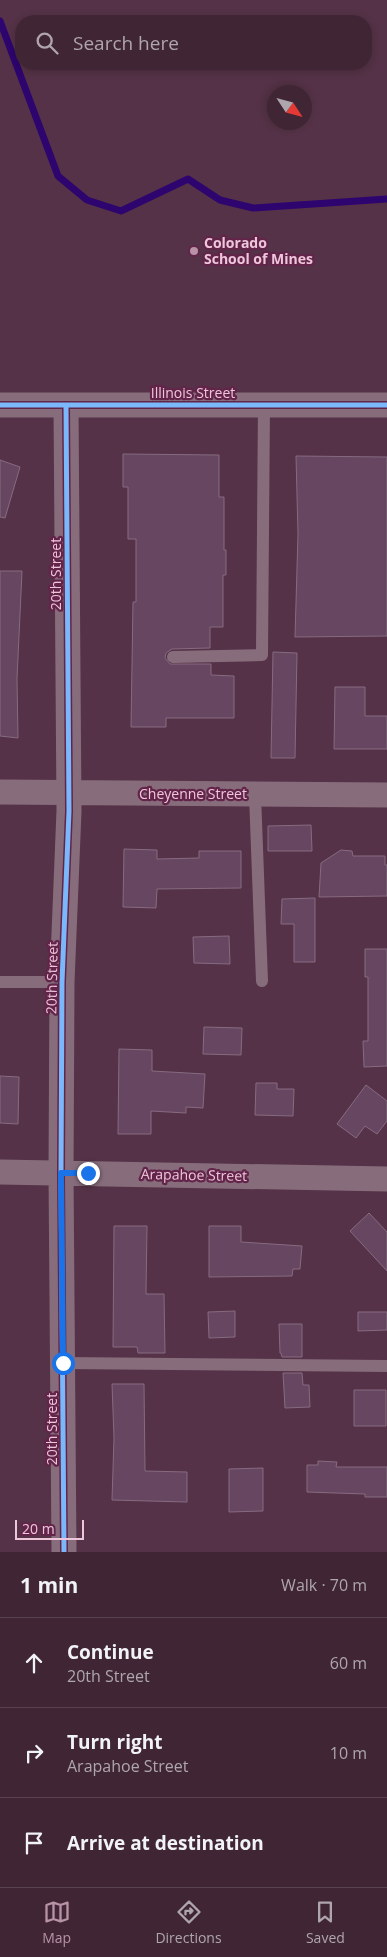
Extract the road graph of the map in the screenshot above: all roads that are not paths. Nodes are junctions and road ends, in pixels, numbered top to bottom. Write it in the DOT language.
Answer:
graph roads {
  1 [pos="264,404"];
  2 [pos="387,404"];
  3 [pos="0,405"];
  4 [pos="66,406"];
  5 [pos="173,657"];
  6 [pos="0,792"];
  7 [pos="68,793"];
  8 [pos="255,794"];
  9 [pos="387,795"];
  10 [pos="262,981"];
  11 [pos="0,982"];
  12 [pos="62,982"];
  13 [pos="0,1172"];
  14 [pos="61,1173"];
  15 [pos="387,1179"];
  16 [pos="63,1363"];
  17 [pos="387,1366"];
  18 [pos="64,1552"];
  1 -- 2 [label="street, Illinois Street"];
  1 -- 4 [label="street, Illinois Street"];
  1 -- 5 [label="lane"];
  3 -- 4 [label="street, Illinois Street"];
  4 -- 7 [label="street, 20th Street"];
  6 -- 7 [label="street, Cheyenne Street"];
  7 -- 8 [label="street, Cheyenne Street"];
  7 -- 12 [label="street, 20th Street"];
  8 -- 9 [label="street, Cheyenne Street"];
  8 -- 10 [label="lane"];
  11 -- 12 [label="lane"];
  12 -- 14 [label="street, 20th Street"];
  13 -- 14 [label="street, Arapahoe Street"];
  14 -- 15 [label="street, Arapahoe Street"];
  14 -- 16 [label="street, 20th Street"];
  16 -- 17 [label="lane"];
  16 -- 18 [label="street, 20th Street"];
}
